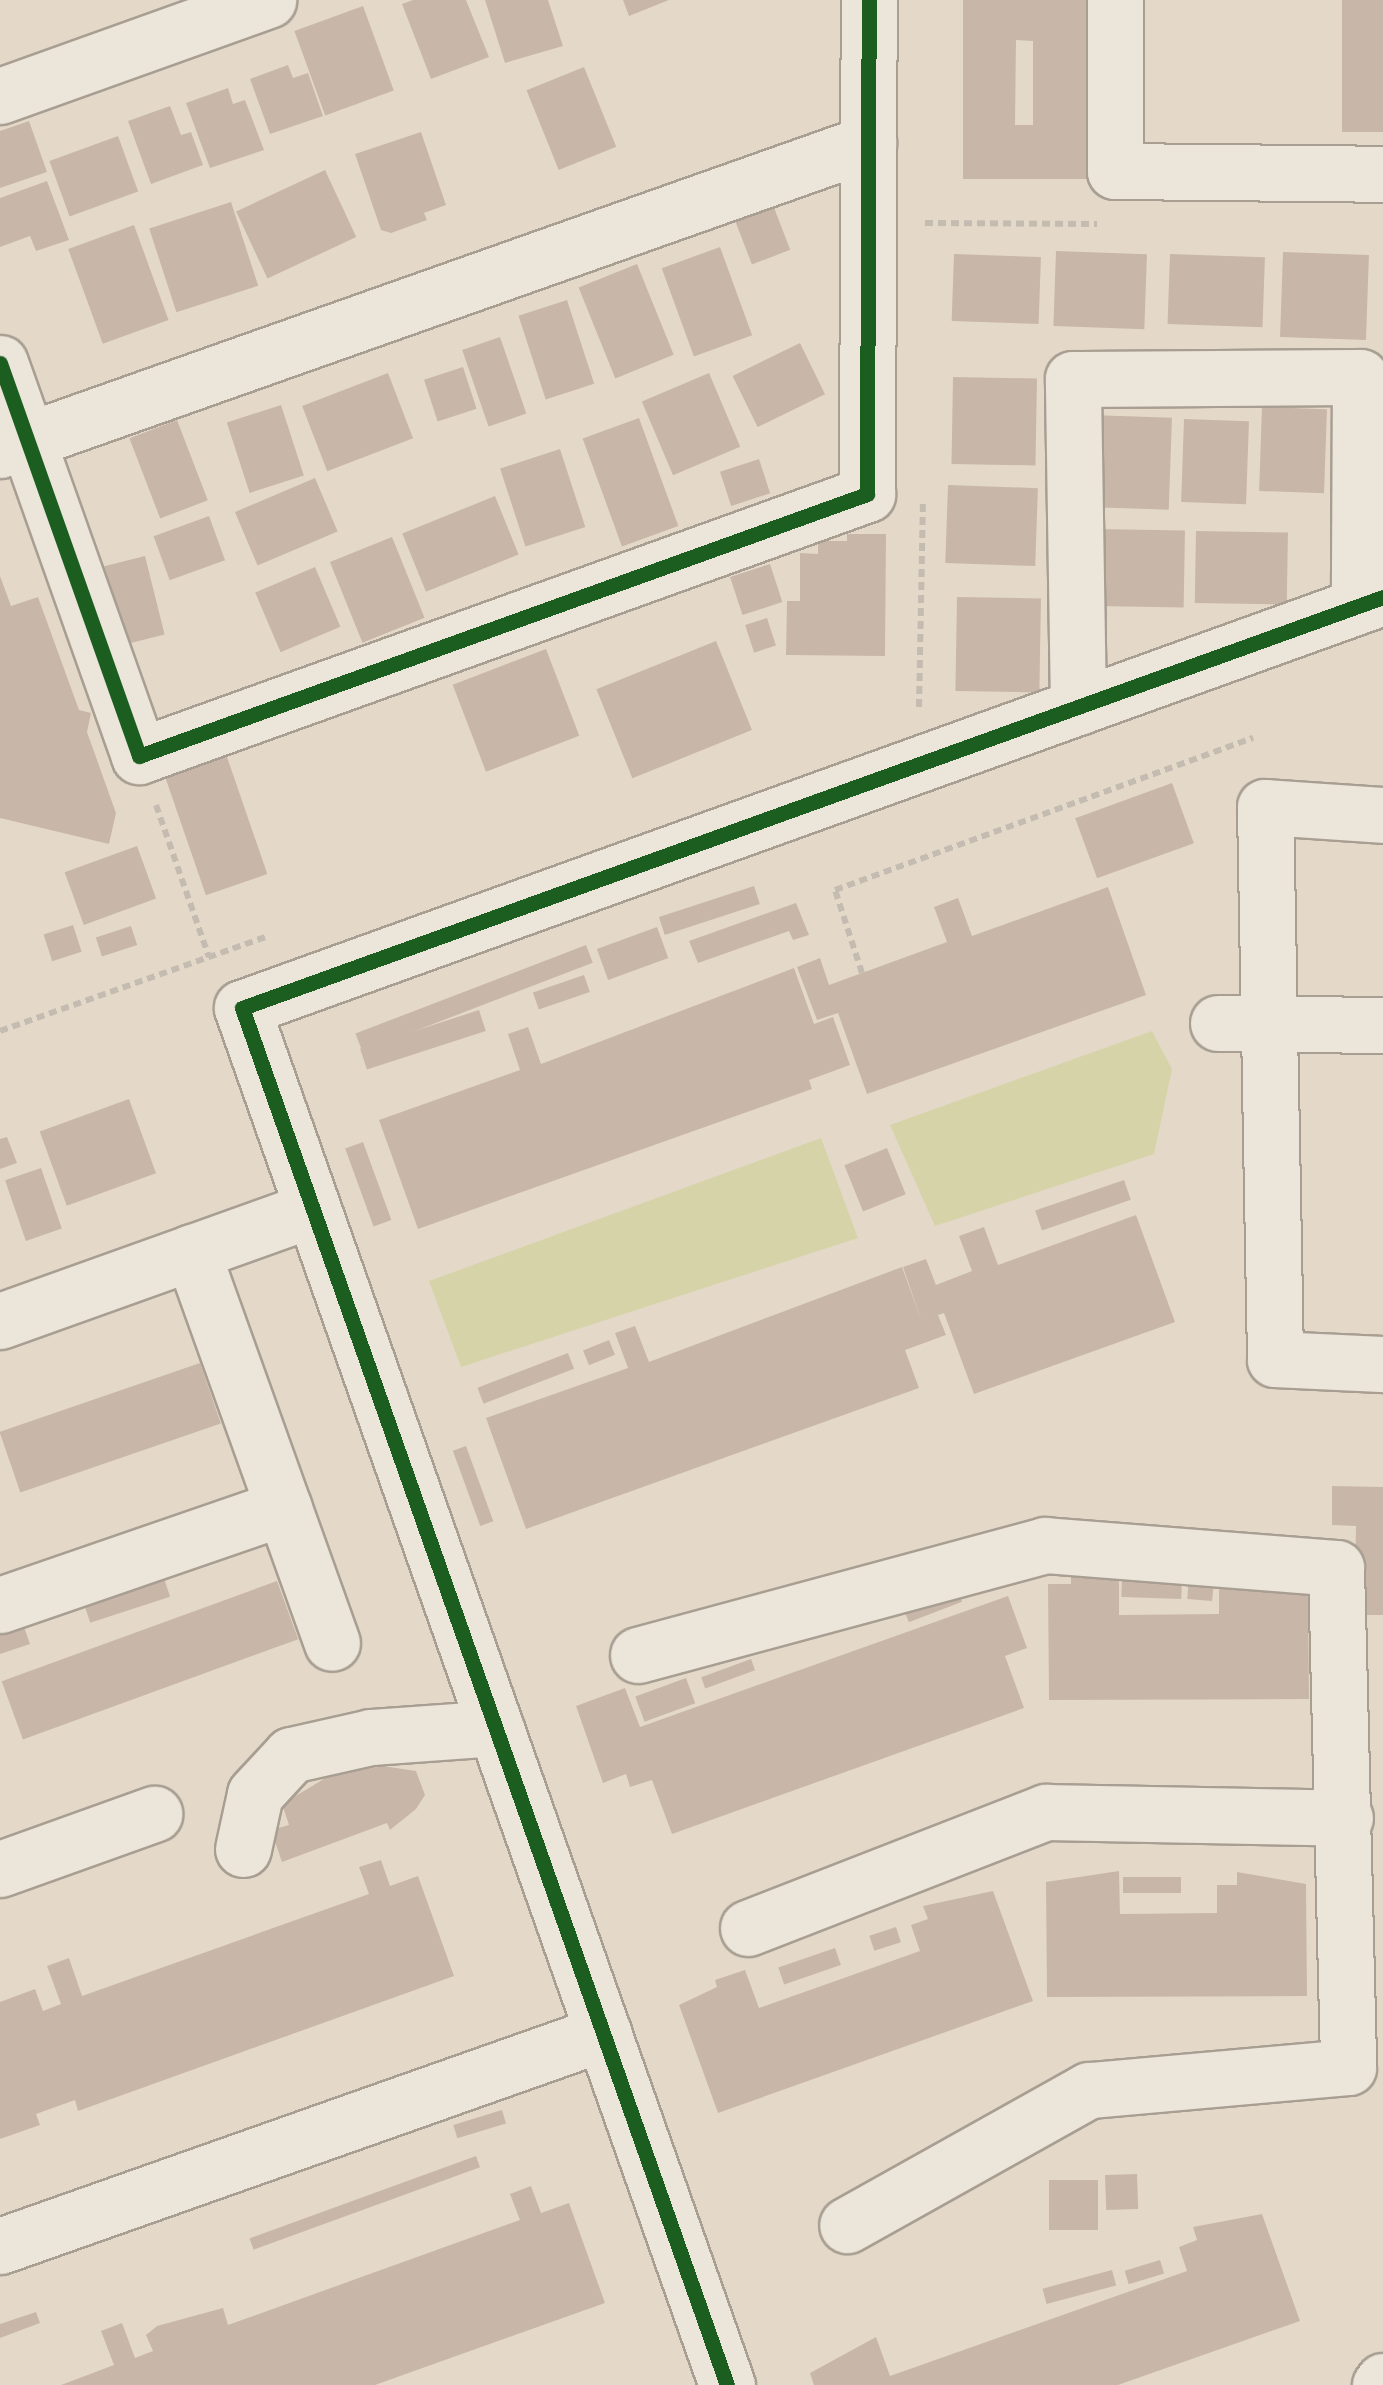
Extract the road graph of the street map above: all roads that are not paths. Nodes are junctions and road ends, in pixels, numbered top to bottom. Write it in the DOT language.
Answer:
graph roads {
  1 [pos="268,0"];
  2 [pos="869,0"];
  3 [pos="1115,0"];
  4 [pos="0,96"];
  5 [pos="868,143"];
  6 [pos="1383,174"];
  7 [pos="0,364"];
  8 [pos="14,445"];
  9 [pos="1371,601"];
  10 [pos="1078,707"];
  11 [pos="1383,815"];
  12 [pos="1383,981"];
  13 [pos="1243,1024"];
  14 [pos="1383,1026"];
  15 [pos="1383,1040"];
  16 [pos="313,1210"];
  17 [pos="192,1252"];
  18 [pos="0,1320"];
  19 [pos="1383,1364"];
  20 [pos="284,1507"];
  21 [pos="0,1605"];
  22 [pos="332,1643"];
  23 [pos="1363,1652"];
  24 [pos="638,1655"];
  25 [pos="496,1728"];
  26 [pos="154,1814"];
  27 [pos="1344,1818"];
  28 [pos="243,1849"];
  29 [pos="0,1869"];
  30 [pos="748,1928"];
  31 [pos="603,2033"];
  32 [pos="847,2225"];
  33 [pos="0,2246"];
  34 [pos="709,2380"];
  1 -- 4 [label="street"];
  2 -- 5 [label="street"];
  3 -- 6 [label="street"];
  5 -- 8 [label="street"];
  5 -- 8 [label="street"];
  7 -- 8 [label="street"];
  9 -- 10 [label="street"];
  9 -- 10 [label="street"];
  10 -- 16 [label="street"];
  11 -- 13 [label="street"];
  12 -- 14 [label="street"];
  13 -- 14 [label="street"];
  13 -- 19 [label="street"];
  14 -- 15 [label="street"];
  16 -- 17 [label="street"];
  16 -- 25 [label="street"];
  17 -- 18 [label="street"];
  17 -- 20 [label="street"];
  20 -- 21 [label="street"];
  20 -- 22 [label="street"];
  23 -- 24 [label="street"];
  23 -- 27 [label="street"];
  25 -- 28 [label="street"];
  25 -- 31 [label="street"];
  26 -- 29 [label="street"];
  27 -- 30 [label="street"];
  27 -- 32 [label="street"];
  31 -- 33 [label="street"];
  31 -- 34 [label="street"];
}
